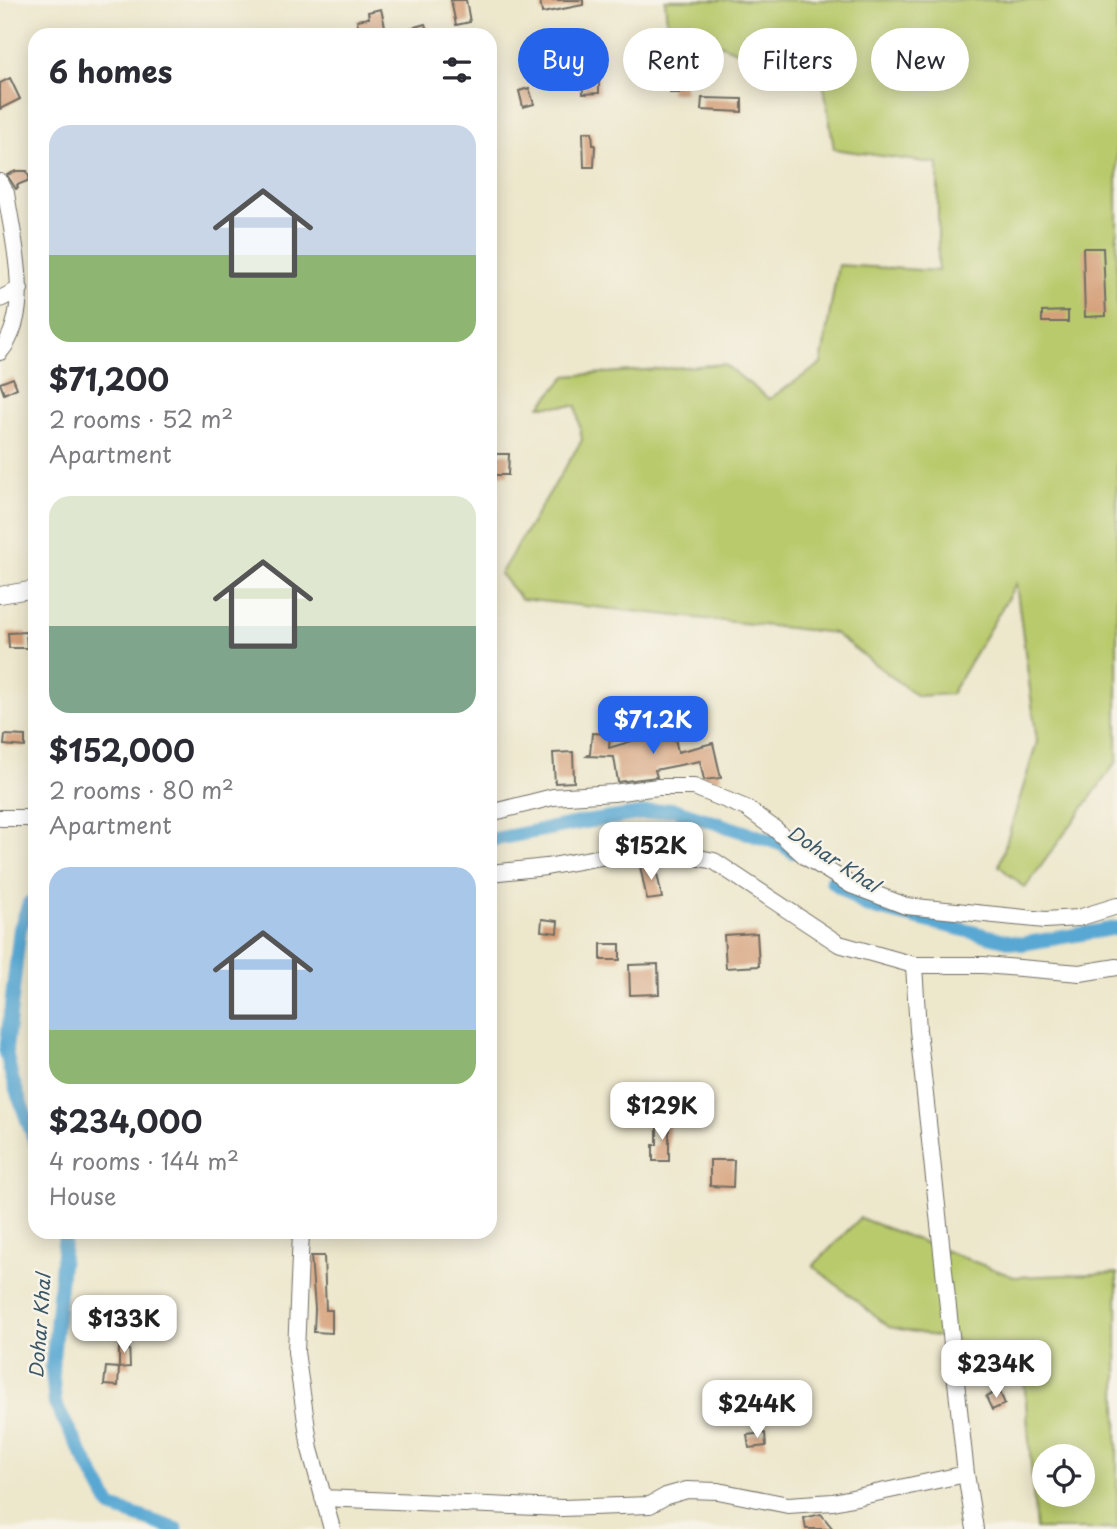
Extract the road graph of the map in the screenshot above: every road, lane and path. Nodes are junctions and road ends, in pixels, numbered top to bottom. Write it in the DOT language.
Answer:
graph roads {
  1 [pos="0,182"];
  2 [pos="20,289"];
  3 [pos="0,299"];
  4 [pos="0,352"];
  5 [pos="28,590"];
  6 [pos="0,595"];
  7 [pos="497,811"];
  8 [pos="0,818"];
  9 [pos="28,818"];
  10 [pos="497,872"];
  11 [pos="1117,906"];
  12 [pos="914,965"];
  13 [pos="1117,967"];
  14 [pos="301,1239"];
  15 [pos="966,1474"];
  16 [pos="323,1498"];
  17 [pos="332,1529"];
  18 [pos="975,1529"];
  1 -- 2 [label="street"];
  2 -- 3 [label="street"];
  2 -- 4 [label="street"];
  5 -- 6 [label="street"];
  7 -- 11 [label="street"];
  8 -- 9 [label="street"];
  10 -- 12 [label="street"];
  12 -- 13 [label="street"];
  12 -- 15 [label="street"];
  14 -- 16 [label="street"];
  15 -- 16 [label="street"];
  15 -- 18 [label="street"];
  16 -- 17 [label="street"];
}
